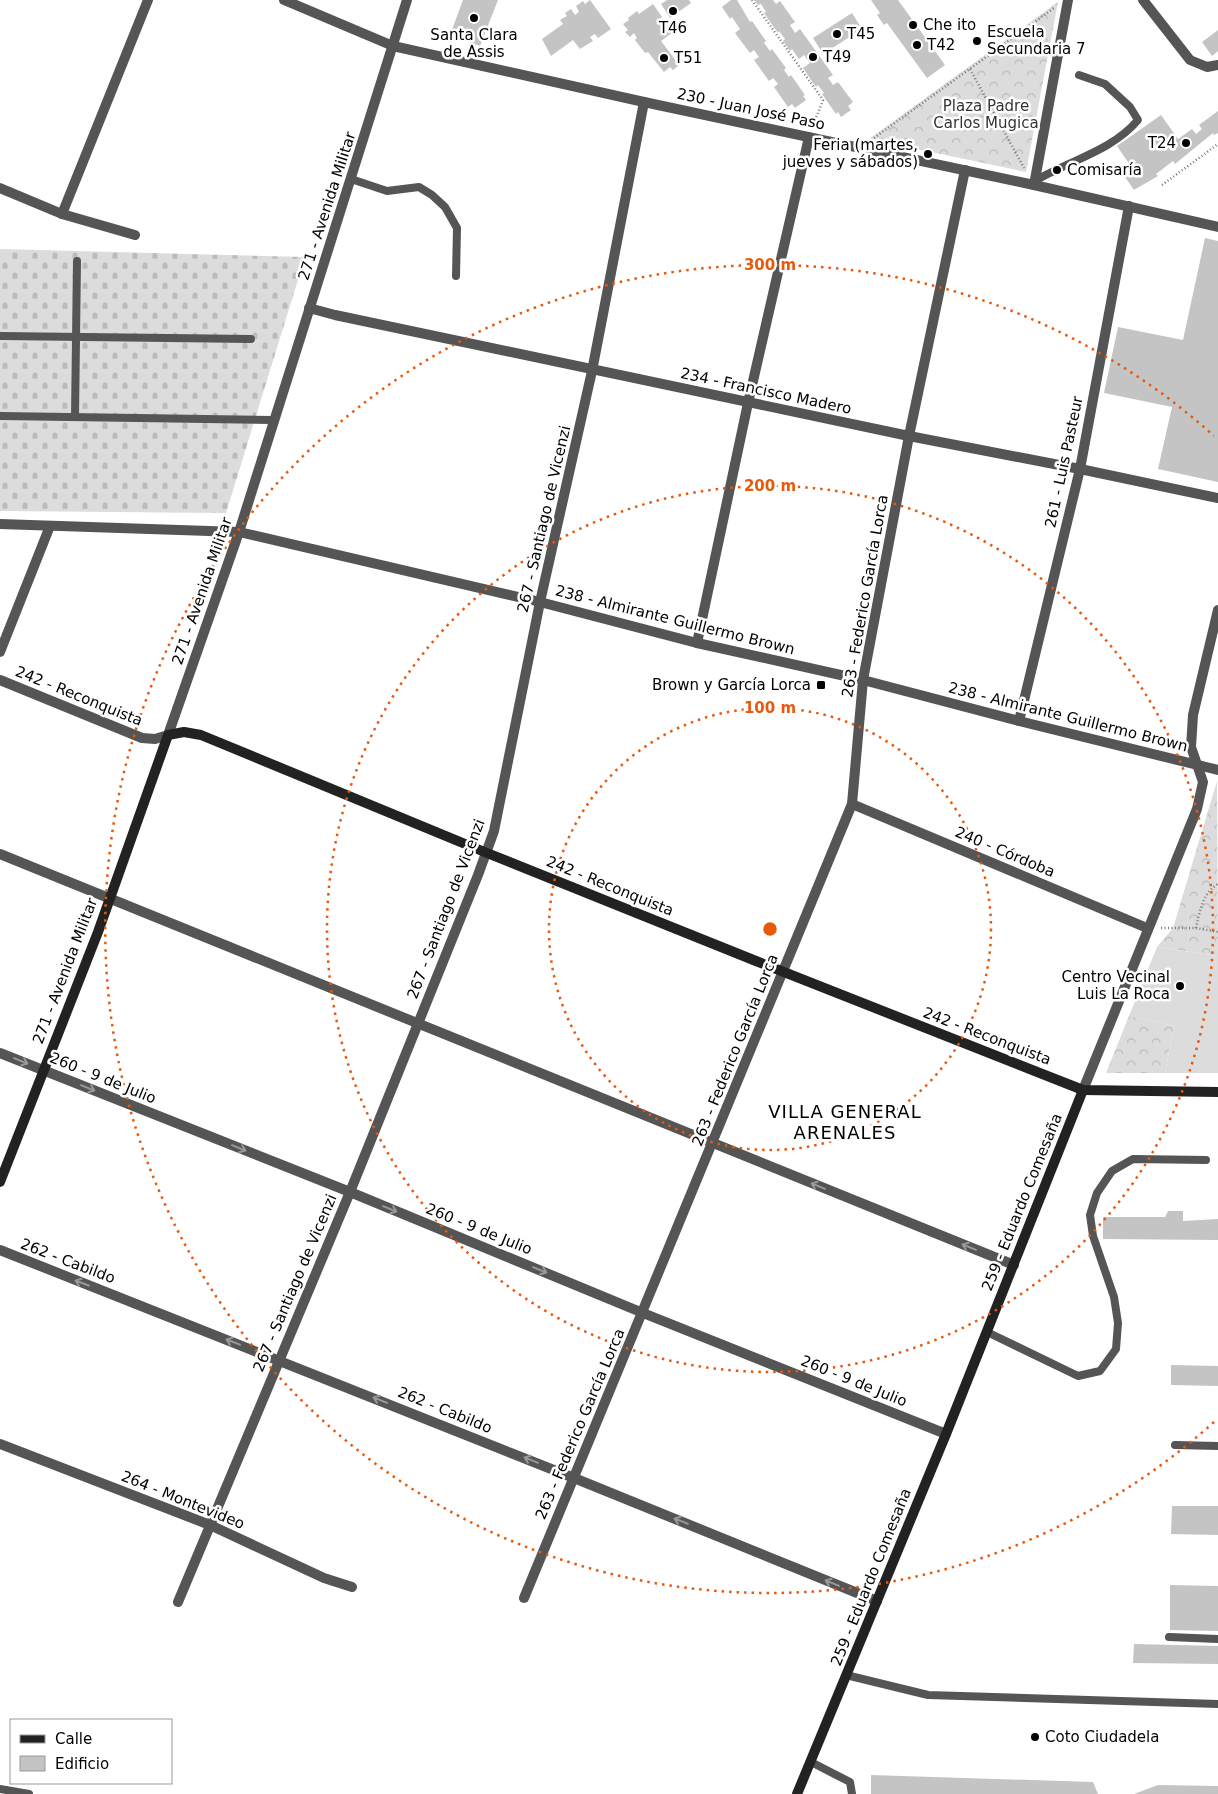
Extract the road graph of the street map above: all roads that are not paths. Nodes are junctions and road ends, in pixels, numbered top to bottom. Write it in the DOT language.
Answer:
graph roads {
  1 [pos="148,0"];
  2 [pos="284,0"];
  3 [pos="406,0"];
  4 [pos="1068,0"];
  5 [pos="1143,0"];
  6 [pos="393,46"];
  7 [pos="1218,65"];
  8 [pos="1079,75"];
  9 [pos="644,102"];
  10 [pos="809,137"];
  11 [pos="965,170"];
  12 [pos="351,179"];
  13 [pos="1034,183"];
  14 [pos="0,188"];
  15 [pos="1129,206"];
  16 [pos="62,214"];
  17 [pos="1218,226"];
  18 [pos="135,235"];
  19 [pos="77,261"];
  20 [pos="456,276"];
  21 [pos="309,308"];
  22 [pos="0,336"];
  23 [pos="76,337"];
  24 [pos="251,339"];
  25 [pos="592,371"];
  26 [pos="748,403"];
  27 [pos="0,416"];
  28 [pos="75,417"];
  29 [pos="273,420"];
  30 [pos="909,436"];
  31 [pos="1080,469"];
  32 [pos="1218,498"];
  33 [pos="0,524"];
  34 [pos="50,526"];
  35 [pos="239,532"];
  36 [pos="540,602"];
  37 [pos="1218,610"];
  38 [pos="697,643"];
  39 [pos="0,652"];
  40 [pos="0,680"];
  41 [pos="863,680"];
  42 [pos="1019,721"];
  43 [pos="168,735"];
  44 [pos="1198,765"];
  45 [pos="1218,770"];
  46 [pos="852,804"];
  47 [pos="487,853"];
  48 [pos="0,854"];
  49 [pos="110,898"];
  50 [pos="1147,928"];
  51 [pos="783,972"];
  52 [pos="419,1023"];
  53 [pos="0,1053"];
  54 [pos="43,1070"];
  55 [pos="1083,1090"];
  56 [pos="1218,1092"];
  57 [pos="713,1143"];
  58 [pos="1206,1160"];
  59 [pos="0,1182"];
  60 [pos="350,1192"];
  61 [pos="0,1250"];
  62 [pos="1014,1265"];
  63 [pos="643,1312"];
  64 [pos="987,1332"];
  65 [pos="279,1360"];
  66 [pos="946,1434"];
  67 [pos="0,1444"];
  68 [pos="1175,1445"];
  69 [pos="1218,1446"];
  70 [pos="574,1478"];
  71 [pos="210,1525"];
  72 [pos="352,1587"];
  73 [pos="524,1598"];
  74 [pos="877,1601"];
  75 [pos="178,1602"];
  76 [pos="1169,1637"];
  77 [pos="1218,1638"];
  78 [pos="846,1675"];
  79 [pos="1218,1704"];
  80 [pos="811,1762"];
  81 [pos="0,1789"];
  82 [pos="29,1794"];
  83 [pos="798,1794"];
  84 [pos="852,1794"];
  1 -- 16 [label="street"];
  2 -- 6 [label="street, 230 - Juan José Paso"];
  3 -- 6 [label="street, 271 - Avenida Militar"];
  4 -- 13 [label="street"];
  5 -- 7 [label="street"];
  6 -- 9 [label="street, 230 - Juan José Paso"];
  6 -- 12 [label="street, 271 - Avenida Militar"];
  8 -- 13 [label="lane"];
  9 -- 10 [label="street, 230 - Juan José Paso"];
  9 -- 25 [label="street, 267 - Santiago de Vicenzi"];
  10 -- 11 [label="street, 230 - Juan José Paso"];
  10 -- 26 [label="street"];
  11 -- 13 [label="street, 230 - Juan José Paso"];
  11 -- 30 [label="street, 263 - Federico García Lorca"];
  12 -- 20 [label="lane"];
  12 -- 21 [label="street, 271 - Avenida Militar"];
  13 -- 15 [label="street, 230 - Juan José Paso"];
  14 -- 16 [label="street"];
  15 -- 17 [label="street, 230 - Juan José Paso"];
  15 -- 31 [label="street, 261 - Luis Pasteur"];
  16 -- 18 [label="street"];
  19 -- 23 [label="lane"];
  21 -- 25 [label="street, 234 - Francisco Madero"];
  21 -- 29 [label="street, 271 - Avenida Militar"];
  22 -- 23 [label="lane"];
  23 -- 24 [label="lane"];
  23 -- 28 [label="lane"];
  25 -- 26 [label="street, 234 - Francisco Madero"];
  25 -- 36 [label="street, 267 - Santiago de Vicenzi"];
  26 -- 30 [label="street, 234 - Francisco Madero"];
  26 -- 38 [label="street"];
  27 -- 28 [label="lane"];
  28 -- 29 [label="lane"];
  29 -- 35 [label="street, 271 - Avenida Militar"];
  30 -- 31 [label="street, 234 - Francisco Madero"];
  30 -- 41 [label="street, 263 - Federico García Lorca"];
  31 -- 32 [label="street, 234 - Francisco Madero"];
  31 -- 42 [label="street, 261 - Luis Pasteur"];
  33 -- 34 [label="street, 238 - Almirante Guillermo Brown"];
  34 -- 35 [label="street, 238 - Almirante Guillermo Brown"];
  34 -- 39 [label="street"];
  35 -- 36 [label="street, 238 - Almirante Guillermo Brown"];
  35 -- 43 [label="street, 271 - Avenida Militar"];
  36 -- 38 [label="street, 238 - Almirante Guillermo Brown"];
  36 -- 47 [label="street, 267 - Santiago de Vicenzi"];
  37 -- 44 [label="street, 259 - Eduardo Comesaña"];
  38 -- 41 [label="street, 238 - Almirante Guillermo Brown"];
  40 -- 43 [label="street, 242 - Reconquista"];
  41 -- 42 [label="street, 238 - Almirante Guillermo Brown"];
  41 -- 46 [label="street, 263 - Federico García Lorca"];
  42 -- 44 [label="street, 238 - Almirante Guillermo Brown"];
  43 -- 47 [label="street, 242 - Reconquista"];
  43 -- 49 [label="street, 271 - Avenida Militar"];
  44 -- 45 [label="street, 238 - Almirante Guillermo Brown"];
  44 -- 50 [label="street, 259 - Eduardo Comesaña"];
  46 -- 50 [label="street, 240 - Córdoba"];
  46 -- 51 [label="street, 263 - Federico García Lorca"];
  47 -- 51 [label="street, 242 - Reconquista"];
  47 -- 52 [label="street, 267 - Santiago de Vicenzi"];
  48 -- 49 [label="street"];
  49 -- 52 [label="street"];
  49 -- 54 [label="street, 271 - Avenida Militar"];
  50 -- 55 [label="street, 259 - Eduardo Comesaña"];
  51 -- 55 [label="street, 242 - Reconquista"];
  51 -- 57 [label="street, 263 - Federico García Lorca"];
  52 -- 57 [label="street"];
  52 -- 60 [label="street, 267 - Santiago de Vicenzi"];
  53 -- 54 [label="street, 260 - 9 de Julio, one-way"];
  54 -- 59 [label="street, 271 - Avenida Militar"];
  54 -- 60 [label="street, 260 - 9 de Julio, one-way"];
  55 -- 56 [label="street, 242 - Reconquista"];
  55 -- 62 [label="street, 259 - Eduardo Comesaña"];
  62 -- 57 [label="street, one-way"];
  57 -- 63 [label="street, 263 - Federico García Lorca"];
  58 -- 64 [label="lane"];
  60 -- 63 [label="street, 260 - 9 de Julio, one-way"];
  60 -- 65 [label="street, 267 - Santiago de Vicenzi"];
  65 -- 61 [label="street, 262 - Cabildo, one-way"];
  62 -- 64 [label="street, 259 - Eduardo Comesaña"];
  63 -- 66 [label="street, 260 - 9 de Julio"];
  63 -- 70 [label="street, 263 - Federico García Lorca"];
  64 -- 66 [label="street, 259 - Eduardo Comesaña"];
  70 -- 65 [label="street, 262 - Cabildo, one-way"];
  65 -- 71 [label="street, 267 - Santiago de Vicenzi"];
  66 -- 74 [label="street, 259 - Eduardo Comesaña"];
  67 -- 71 [label="street, 264 - Montevideo"];
  68 -- 69 [label="lane"];
  70 -- 73 [label="street, 263 - Federico García Lorca"];
  74 -- 70 [label="street, 262 - Cabildo, one-way"];
  71 -- 72 [label="street, 264 - Montevideo"];
  71 -- 75 [label="street, 267 - Santiago de Vicenzi"];
  74 -- 78 [label="street, 259 - Eduardo Comesaña"];
  76 -- 77 [label="lane"];
  78 -- 79 [label="lane"];
  78 -- 80 [label="street, 259 - Eduardo Comesaña"];
  80 -- 83 [label="street, 259 - Eduardo Comesaña"];
  80 -- 84 [label="lane"];
  81 -- 82 [label="lane"];
}
